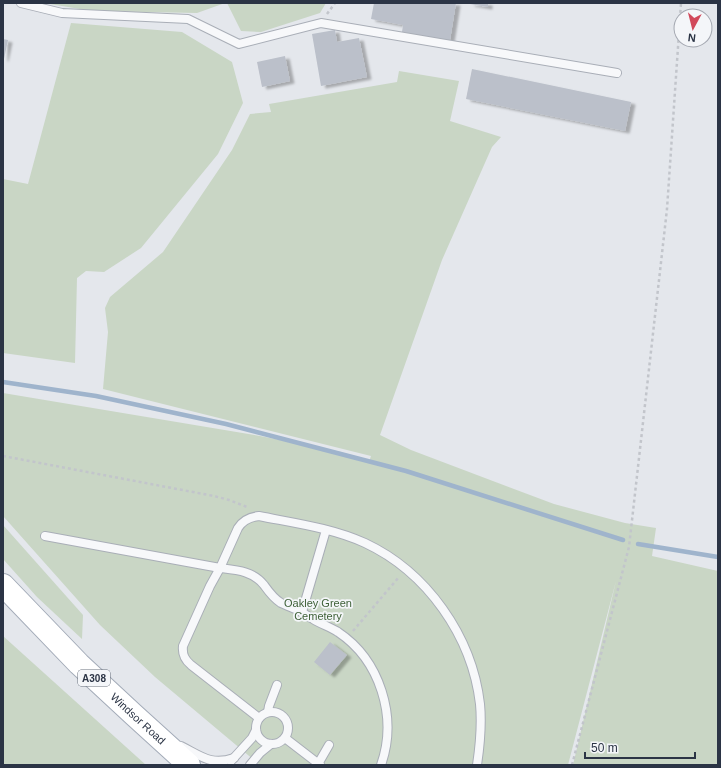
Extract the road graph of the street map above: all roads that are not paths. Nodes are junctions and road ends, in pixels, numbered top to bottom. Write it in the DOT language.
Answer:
graph roads {
  1 [pos="21,3"];
  2 [pos="617,73"];
  3 [pos="326,530"];
  4 [pos="45,536"];
  5 [pos="220,568"];
  6 [pos="3,585"];
  7 [pos="302,612"];
  8 [pos="277,685"];
  9 [pos="268,712"];
  10 [pos="259,718"];
  11 [pos="150,729"];
  12 [pos="256,730"];
  13 [pos="285,738"];
  14 [pos="271,744"];
  15 [pos="329,745"];
  16 [pos="234,758"];
  17 [pos="319,764"];
  18 [pos="189,765"];
  19 [pos="228,765"];
  20 [pos="250,765"];
  21 [pos="382,765"];
  22 [pos="477,765"];
  1 -- 2 [label="lane"];
  3 -- 5 [label="lane"];
  3 -- 7 [label="lane"];
  3 -- 22 [label="lane"];
  4 -- 5 [label="lane"];
  5 -- 7 [label="lane"];
  5 -- 10 [label="lane"];
  6 -- 11 [label="main road, Windsor Road / A308"];
  7 -- 21 [label="lane"];
  8 -- 9 [label="lane"];
  9 -- 10 [label="lane"];
  9 -- 13 [label="lane"];
  10 -- 12 [label="lane"];
  11 -- 16 [label="lane"];
  11 -- 18 [label="main road, Windsor Road / A308"];
  12 -- 14 [label="lane"];
  12 -- 16 [label="lane"];
  13 -- 14 [label="lane"];
  13 -- 17 [label="lane"];
  14 -- 20 [label="lane"];
  15 -- 17 [label="lane"];
  16 -- 19 [label="lane"];
}
